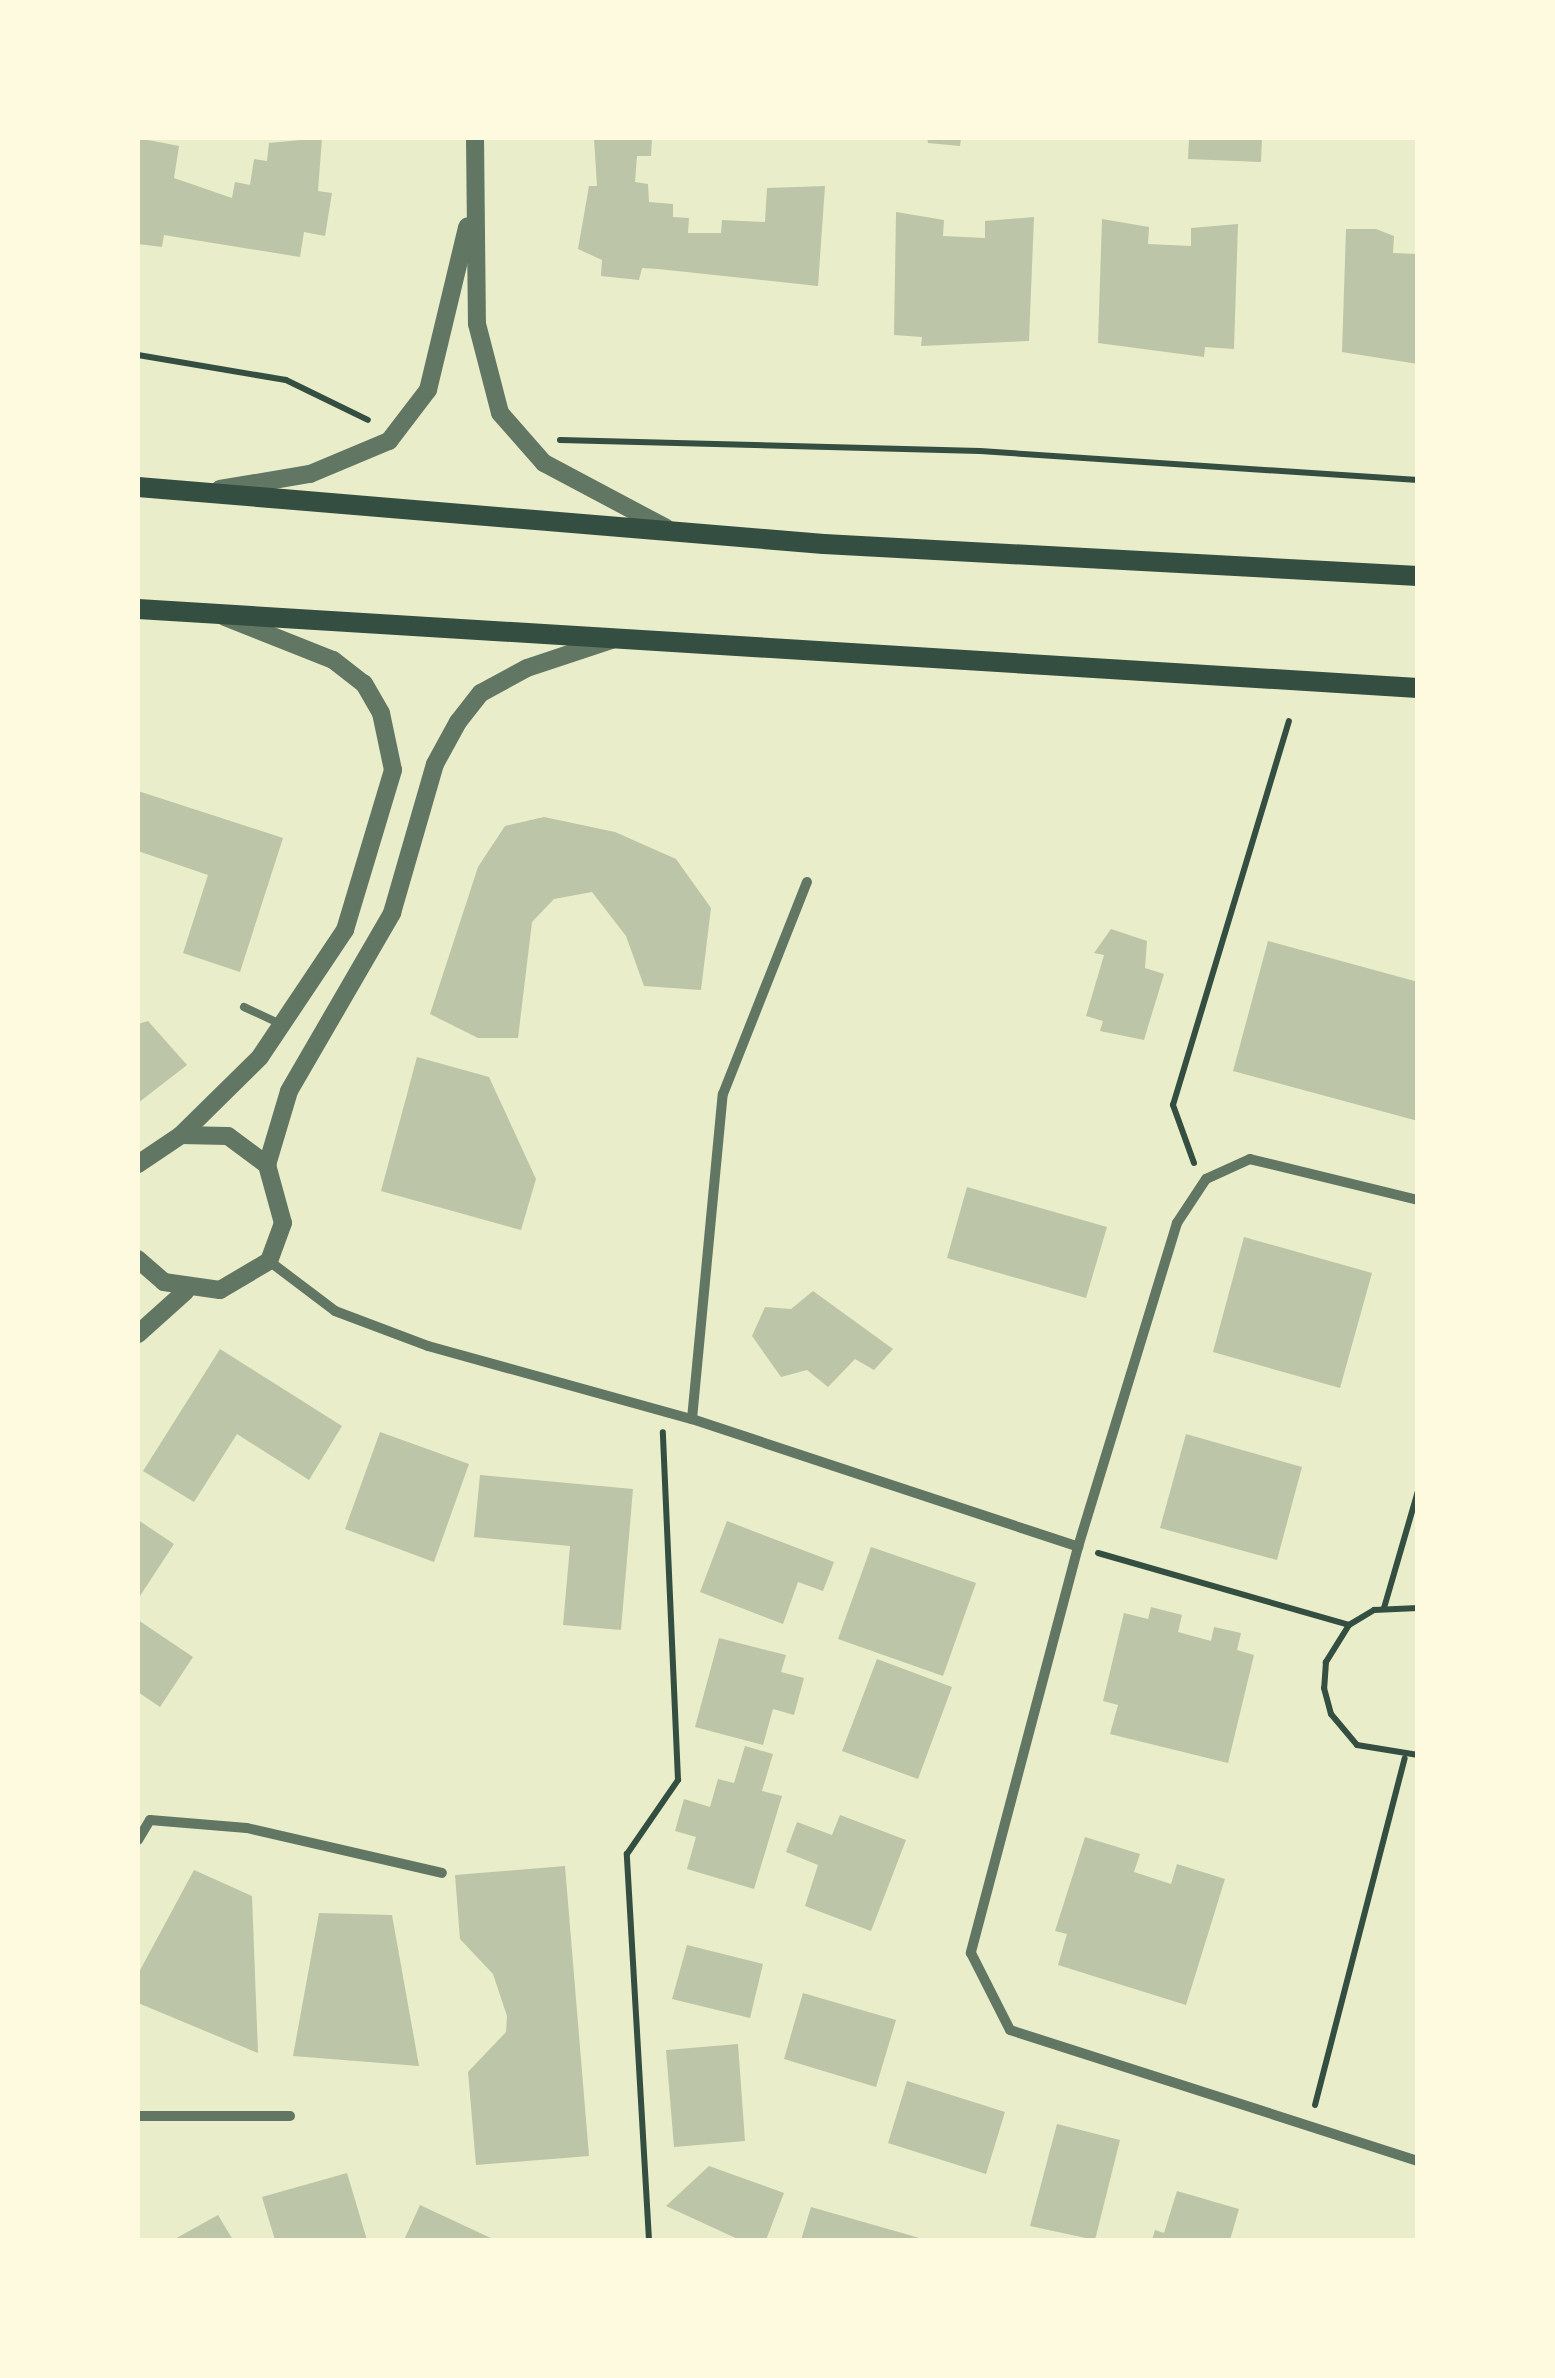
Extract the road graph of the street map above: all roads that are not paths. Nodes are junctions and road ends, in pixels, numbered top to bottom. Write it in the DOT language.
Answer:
graph roads {
  1 [pos="474,138"];
  2 [pos="473,202"];
  3 [pos="138,486"];
  4 [pos="214,490"];
  5 [pos="676,533"];
  6 [pos="1418,576"];
  7 [pos="138,610"];
  8 [pos="215,613"];
  9 [pos="617,638"];
  10 [pos="1418,688"];
  11 [pos="807,882"];
  12 [pos="244,1008"];
  13 [pos="284,1026"];
  14 [pos="180,1134"];
  15 [pos="138,1164"];
  16 [pos="268,1165"];
  17 [pos="1418,1200"];
  18 [pos="138,1258"];
  19 [pos="268,1261"];
  20 [pos="186,1291"];
  21 [pos="138,1334"];
  22 [pos="692,1419"];
  23 [pos="1078,1547"];
  24 [pos="138,1840"];
  25 [pos="442,1873"];
  26 [pos="139,2112"];
  27 [pos="290,2116"];
  28 [pos="1418,2161"];
  1 -- 2 [label="street"];
  2 -- 4 [label="street"];
  2 -- 5 [label="street"];
  3 -- 4 [label="main road"];
  4 -- 5 [label="main road"];
  5 -- 6 [label="main road"];
  7 -- 8 [label="main road"];
  8 -- 9 [label="main road"];
  8 -- 13 [label="street"];
  9 -- 10 [label="main road"];
  9 -- 16 [label="street"];
  11 -- 22 [label="street"];
  12 -- 13 [label="lane"];
  13 -- 14 [label="street"];
  14 -- 15 [label="street"];
  14 -- 16 [label="street"];
  16 -- 19 [label="street"];
  17 -- 23 [label="street"];
  18 -- 20 [label="street"];
  19 -- 20 [label="street"];
  19 -- 22 [label="street"];
  20 -- 21 [label="street"];
  22 -- 23 [label="street"];
  23 -- 28 [label="street"];
  24 -- 25 [label="street"];
  26 -- 27 [label="street"];
}
